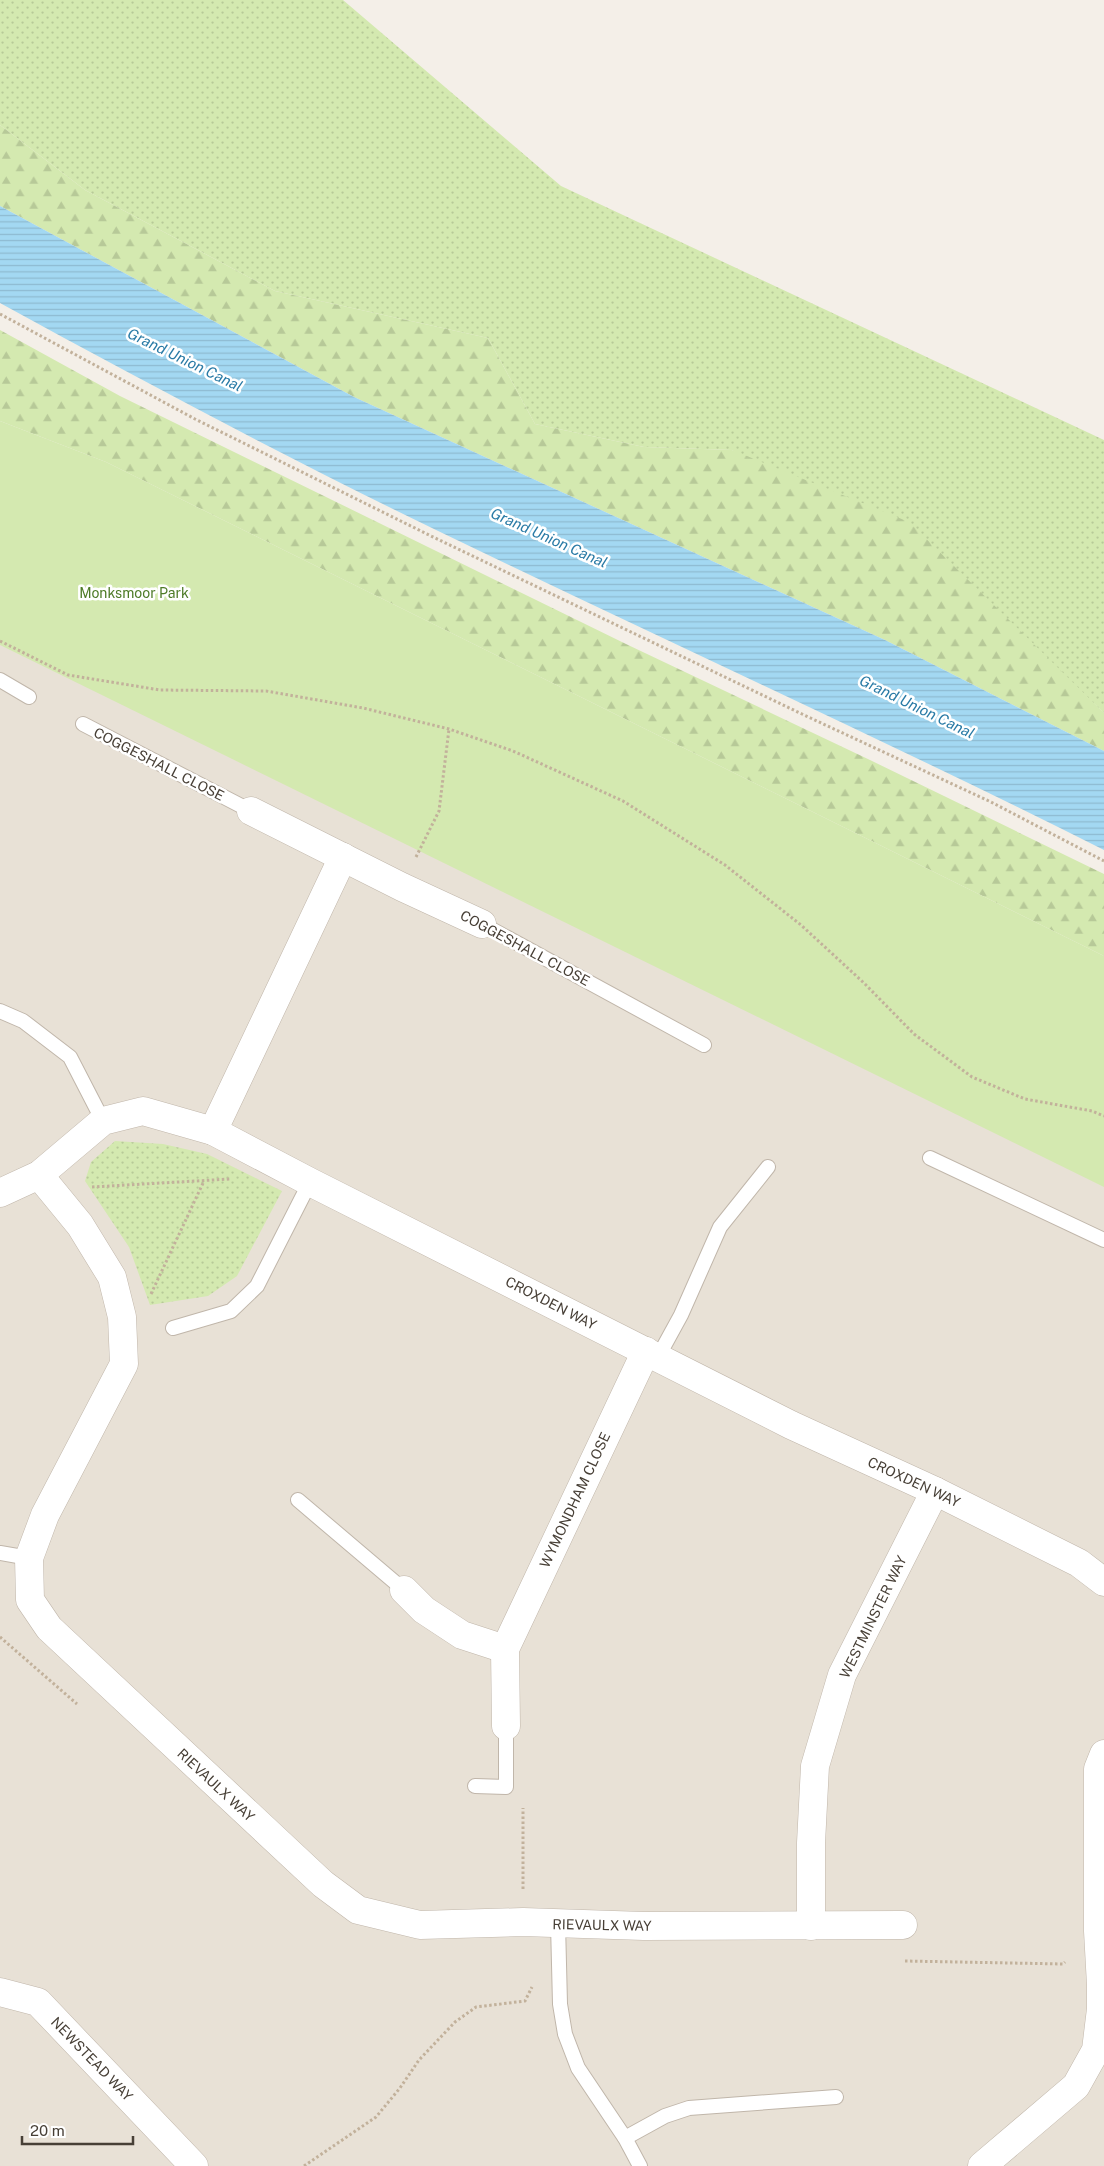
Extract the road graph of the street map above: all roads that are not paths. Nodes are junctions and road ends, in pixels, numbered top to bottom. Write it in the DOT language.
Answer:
graph roads {
  1 [pos="0,680"];
  2 [pos="29,697"];
  3 [pos="83,724"];
  4 [pos="251,811"];
  5 [pos="343,857"];
  6 [pos="482,924"];
  7 [pos="0,1011"];
  8 [pos="704,1045"];
  9 [pos="104,1121"];
  10 [pos="213,1131"];
  11 [pos="930,1158"];
  12 [pos="768,1167"];
  13 [pos="45,1182"];
  14 [pos="310,1182"];
  15 [pos="0,1193"];
  16 [pos="1104,1240"];
  17 [pos="173,1328"];
  18 [pos="652,1354"];
  19 [pos="935,1491"];
  20 [pos="298,1500"];
  21 [pos="0,1553"];
  22 [pos="29,1558"];
  23 [pos="1104,1582"];
  24 [pos="404,1590"];
  25 [pos="505,1649"];
  26 [pos="506,1726"];
  27 [pos="1104,1754"];
  28 [pos="475,1786"];
  29 [pos="558,1924"];
  30 [pos="810,1926"];
  31 [pos="903,1926"];
  32 [pos="1101,1931"];
  33 [pos="0,1992"];
  34 [pos="836,2096"];
  35 [pos="625,2138"];
  36 [pos="194,2166"];
  37 [pos="640,2166"];
  38 [pos="982,2166"];
  1 -- 2 [label="lane"];
  3 -- 4 [label="lane, COGGESHALL CLOSE"];
  4 -- 5 [label="street, COGGESHALL CLOSE"];
  5 -- 6 [label="street, COGGESHALL CLOSE"];
  5 -- 10 [label="street"];
  6 -- 8 [label="lane, COGGESHALL CLOSE"];
  7 -- 9 [label="lane"];
  9 -- 10 [label="street, CROXDEN WAY"];
  9 -- 13 [label="street, CROXDEN WAY"];
  10 -- 14 [label="street, CROXDEN WAY"];
  11 -- 16 [label="lane"];
  12 -- 18 [label="lane"];
  13 -- 15 [label="street, CROXDEN WAY"];
  13 -- 22 [label="street, RIEVAULX WAY"];
  14 -- 17 [label="lane"];
  14 -- 18 [label="street, CROXDEN WAY"];
  18 -- 19 [label="street, CROXDEN WAY"];
  18 -- 25 [label="street, WYMONDHAM CLOSE"];
  19 -- 23 [label="street, CROXDEN WAY"];
  19 -- 30 [label="street, WESTMINSTER WAY"];
  20 -- 24 [label="lane"];
  21 -- 22 [label="lane"];
  22 -- 29 [label="street, RIEVAULX WAY"];
  24 -- 25 [label="street"];
  25 -- 26 [label="street, WYMONDHAM CLOSE"];
  26 -- 28 [label="lane"];
  27 -- 32 [label="street"];
  29 -- 30 [label="street, RIEVAULX WAY"];
  29 -- 35 [label="lane"];
  30 -- 31 [label="street, RIEVAULX WAY"];
  32 -- 38 [label="street"];
  33 -- 36 [label="street, NEWSTEAD WAY"];
  34 -- 35 [label="lane"];
  35 -- 37 [label="lane"];
}
